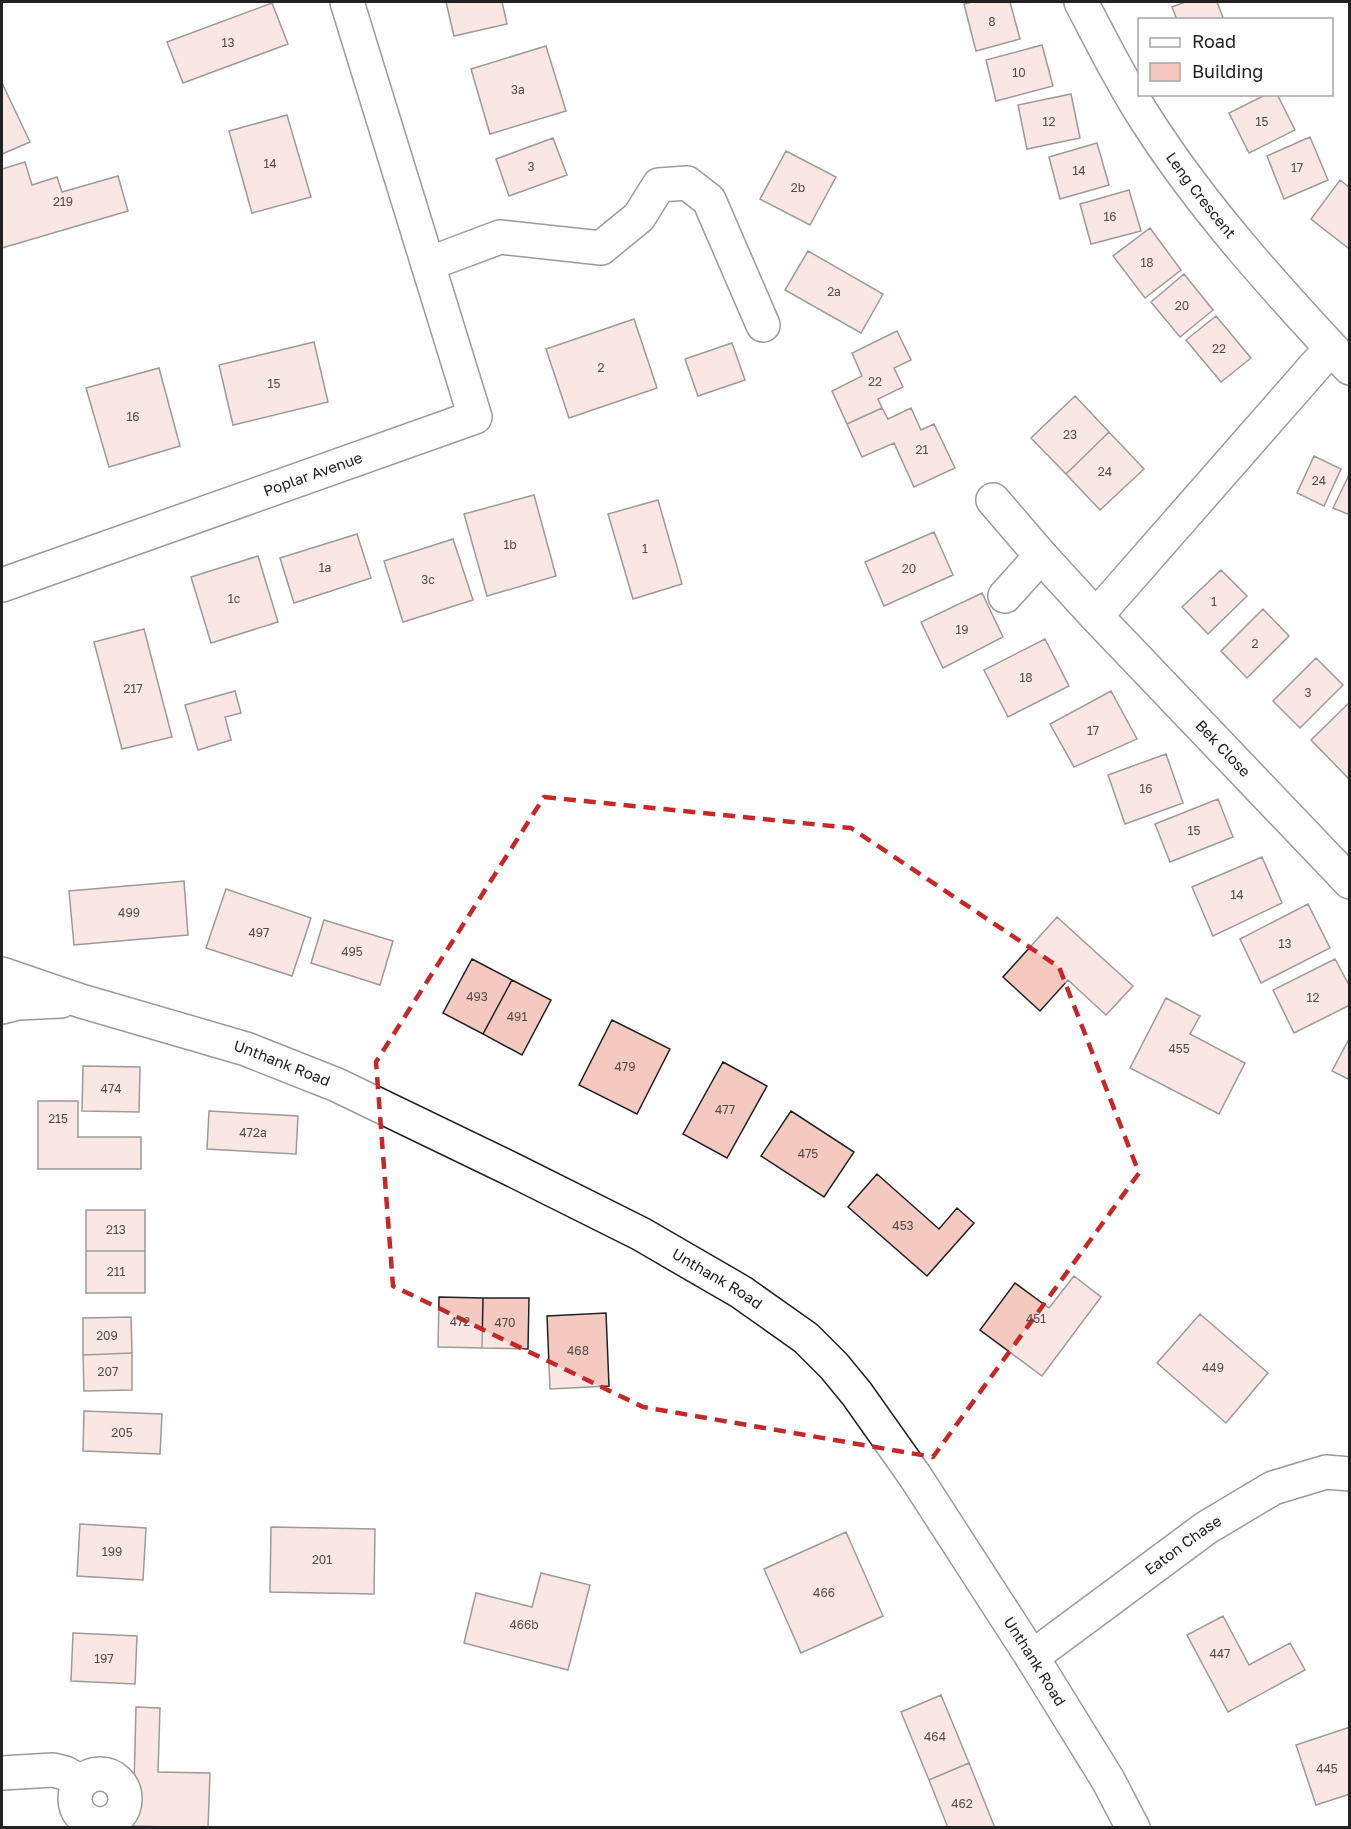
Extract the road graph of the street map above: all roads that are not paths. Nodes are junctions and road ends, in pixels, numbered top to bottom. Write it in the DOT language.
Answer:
graph roads {
  1 [pos="347,2"];
  2 [pos="1081,2"];
  3 [pos="428,264"];
  4 [pos="763,325"];
  5 [pos="1340,358"];
  6 [pos="993,500"];
  7 [pos="1041,556"];
  8 [pos="2,585"];
  9 [pos="1005,596"];
  10 [pos="1096,616"];
  11 [pos="1350,882"];
  12 [pos="2,974"];
  13 [pos="81,1001"];
  14 [pos="2,1006"];
  15 [pos="1350,1474"];
  16 [pos="1032,1657"];
  17 [pos="2,1773"];
  18 [pos="117,1823"];
  19 [pos="1133,1827"];
  1 -- 3 [label="street, Poplar Avenue"];
  2 -- 5 [label="street, Leng Crescent"];
  3 -- 4 [label="street"];
  3 -- 8 [label="street, Poplar Avenue"];
  5 -- 10 [label="street"];
  6 -- 7 [label="street, Bek Close"];
  7 -- 9 [label="street"];
  7 -- 10 [label="street, Bek Close"];
  10 -- 11 [label="street, Bek Close"];
  12 -- 13 [label="street, Unthank Road"];
  13 -- 14 [label="street, Unthank Road"];
  13 -- 16 [label="street, Unthank Road"];
  15 -- 16 [label="street, Eaton Chase"];
  16 -- 19 [label="street, Unthank Road"];
  17 -- 18 [label="street"];
}
